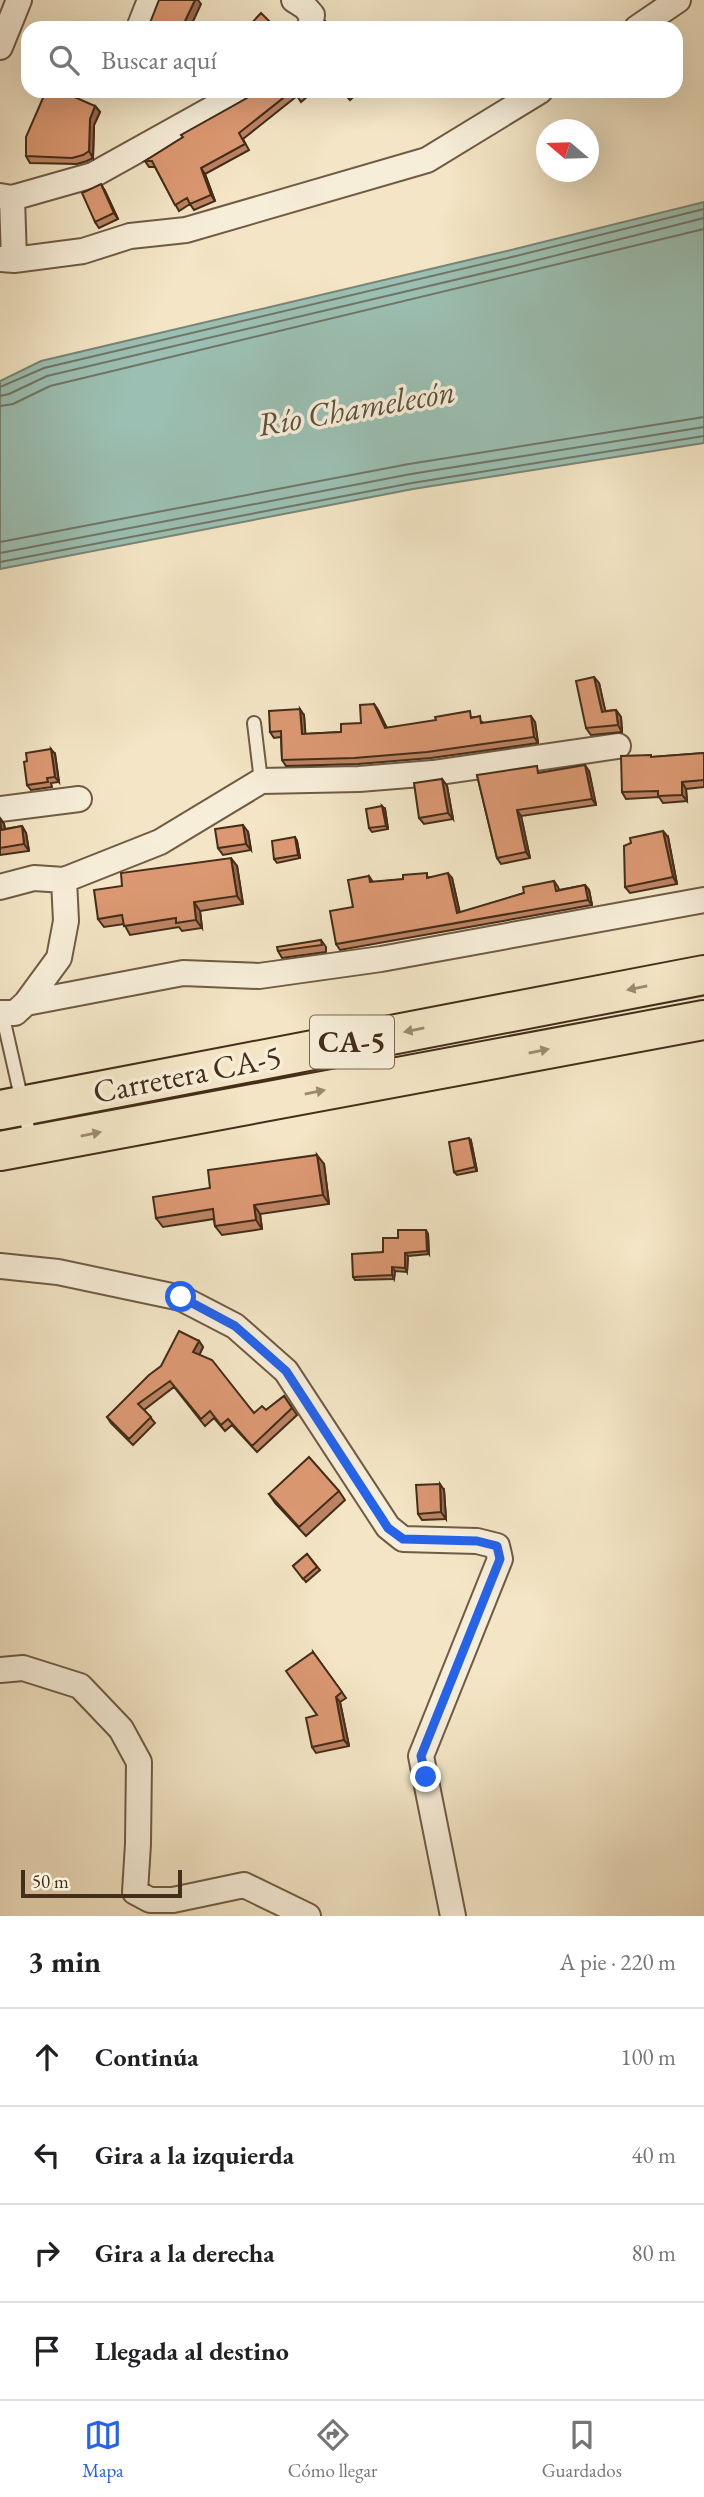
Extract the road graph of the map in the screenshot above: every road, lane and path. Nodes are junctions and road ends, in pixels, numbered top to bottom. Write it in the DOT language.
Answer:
graph roads {
  1 [pos="19,0"];
  2 [pos="150,0"];
  3 [pos="294,0"];
  4 [pos="678,0"];
  5 [pos="142,21"];
  6 [pos="311,21"];
  7 [pos="647,21"];
  8 [pos="0,47"];
  9 [pos="231,98"];
  10 [pos="528,98"];
  11 [pos="6,197"];
  12 [pos="7,259"];
  13 [pos="254,723"];
  14 [pos="618,746"];
  15 [pos="261,781"];
  16 [pos="79,799"];
  17 [pos="0,808"];
  18 [pos="64,880"];
  19 [pos="0,887"];
  20 [pos="704,900"];
  21 [pos="704,975"];
  22 [pos="26,1003"];
  23 [pos="1,1013"];
  24 [pos="704,1020"];
  25 [pos="12,1108"];
  26 [pos="16,1148"];
  27 [pos="0,1266"];
  28 [pos="0,1670"];
  29 [pos="308,1916"];
  30 [pos="453,1916"];
  1 -- 8 [label="street"];
  2 -- 5 [label="street"];
  3 -- 6 [label="street"];
  4 -- 7 [label="street"];
  9 -- 11 [label="street"];
  10 -- 12 [label="street"];
  11 -- 12 [label="street"];
  13 -- 15 [label="lane"];
  14 -- 15 [label="street"];
  15 -- 18 [label="street"];
  16 -- 17 [label="street"];
  18 -- 19 [label="street"];
  18 -- 22 [label="street"];
  20 -- 22 [label="street"];
  21 -- 25 [label="highway, Carretera CA-5 / CA-5, one-way"];
  22 -- 23 [label="street"];
  23 -- 25 [label="lane"];
  26 -- 24 [label="highway, Carretera CA-5 / CA-5, one-way"];
  25 -- 26 [label="lane"];
  27 -- 30 [label="street"];
  28 -- 29 [label="street"];
}
